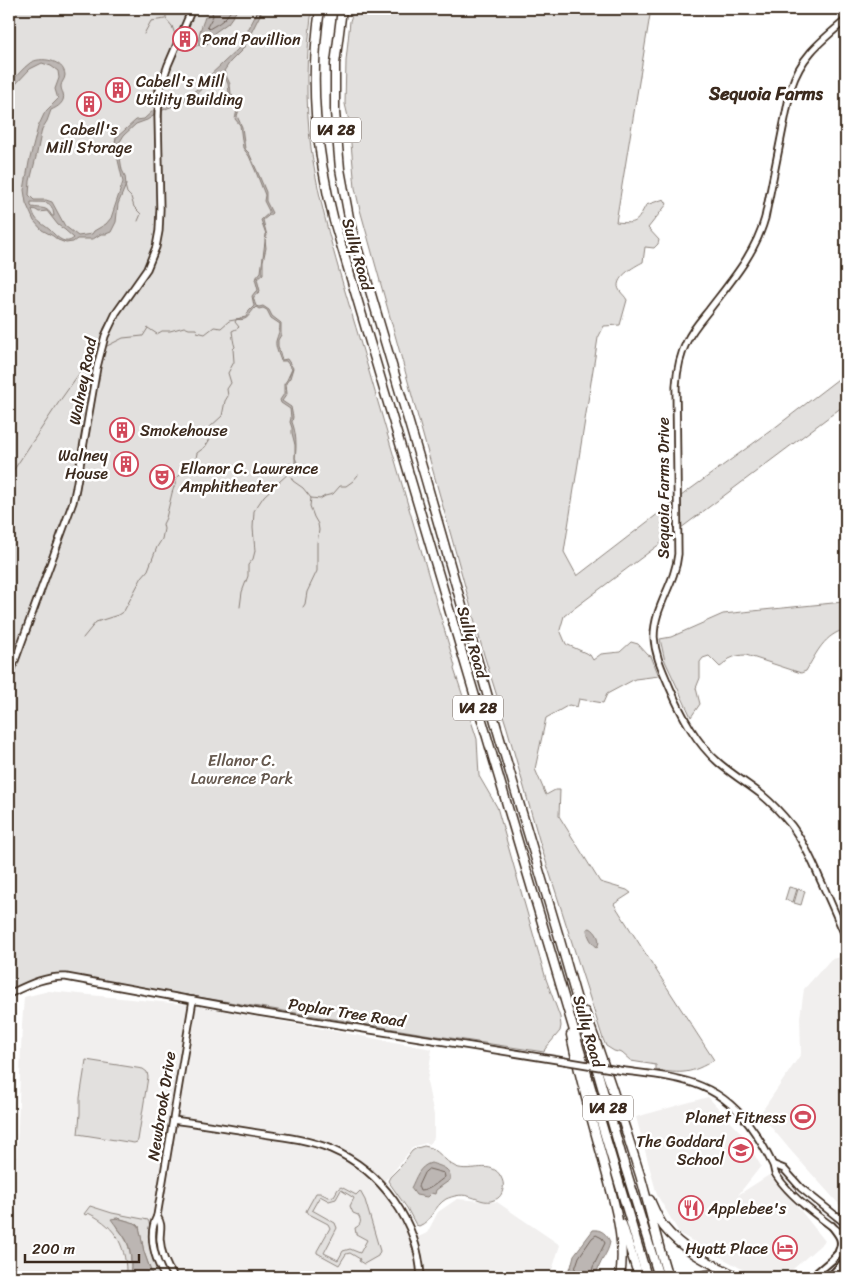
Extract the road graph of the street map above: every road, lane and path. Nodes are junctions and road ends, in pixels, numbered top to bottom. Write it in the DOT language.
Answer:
graph roads {
  1 [pos="192,9"];
  2 [pos="321,9"];
  3 [pos="342,9"];
  4 [pos="846,20"];
  5 [pos="9,677"];
  6 [pos="559,937"];
  7 [pos="846,938"];
  8 [pos="556,967"];
  9 [pos="9,994"];
  10 [pos="193,1000"];
  11 [pos="173,1120"];
  12 [pos="774,1165"];
  13 [pos="640,1177"];
  14 [pos="610,1189"];
  15 [pos="157,1216"];
  16 [pos="837,1216"];
  17 [pos="846,1222"];
  18 [pos="832,1226"];
  19 [pos="846,1237"];
  20 [pos="846,1244"];
  21 [pos="838,1254"];
  22 [pos="846,1260"];
  23 [pos="846,1270"];
  24 [pos="165,1277"];
  25 [pos="174,1277"];
  26 [pos="421,1277"];
  27 [pos="620,1277"];
  28 [pos="639,1277"];
  29 [pos="647,1277"];
  30 [pos="659,1277"];
  31 [pos="668,1277"];
  32 [pos="699,1277"];
  33 [pos="725,1277"];
  34 [pos="738,1277"];
  35 [pos="812,1277"];
  36 [pos="830,1277"];
  1 -- 5 [label="street, Walney Road"];
  2 -- 8 [label="highway, Sully Road / VA 28"];
  3 -- 6 [label="highway, Sully Road / VA 28"];
  4 -- 7 [label="street, Sequoia Farms Drive"];
  6 -- 13 [label="highway"];
  6 -- 30 [label="highway, Sully Road / VA 28"];
  8 -- 14 [label="highway"];
  8 -- 29 [label="highway, Sully Road / VA 28"];
  9 -- 10 [label="street, Poplar Tree Road"];
  10 -- 11 [label="street, Newbrook Drive"];
  10 -- 12 [label="street, Poplar Tree Road, bridge"];
  11 -- 15 [label="street, Newbrook Drive"];
  11 -- 26 [label="street"];
  12 -- 16 [label="street"];
  12 -- 18 [label="street, Poplar Tree Road"];
  13 -- 31 [label="highway"];
  13 -- 34 [label="highway"];
  14 -- 27 [label="highway"];
  14 -- 28 [label="highway"];
  15 -- 24 [label="street, Newbrook Drive"];
  15 -- 25 [label="street, Newbrook Drive"];
  16 -- 17 [label="main road"];
  18 -- 19 [label="street, Poplar Tree Road"];
  18 -- 21 [label="main road"];
  20 -- 21 [label="main road"];
  21 -- 35 [label="main road"];
  22 -- 36 [label="main road"];
  23 -- 36 [label="main road"];
  32 -- 33 [label="highway"];
}
